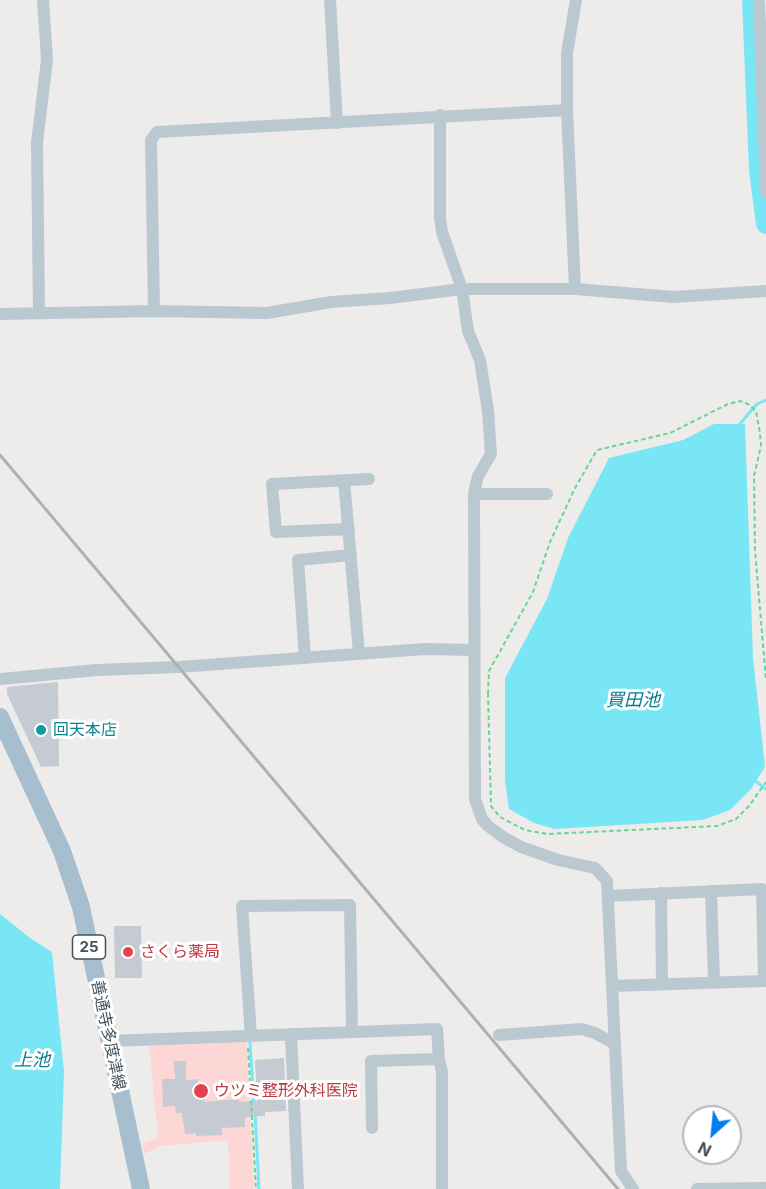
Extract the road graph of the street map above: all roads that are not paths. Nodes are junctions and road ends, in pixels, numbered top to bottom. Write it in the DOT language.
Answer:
graph roads {
  1 [pos="43,0"];
  2 [pos="330,0"];
  3 [pos="576,0"];
  4 [pos="759,0"];
  5 [pos="764,91"];
  6 [pos="567,110"];
  7 [pos="440,115"];
  8 [pos="337,123"];
  9 [pos="766,192"];
  10 [pos="462,289"];
  11 [pos="575,289"];
  12 [pos="766,291"];
  13 [pos="154,311"];
  14 [pos="39,313"];
  15 [pos="0,314"];
  16 [pos="369,479"];
  17 [pos="344,480"];
  18 [pos="474,494"];
  19 [pos="547,494"];
  20 [pos="348,529"];
  21 [pos="351,555"];
  22 [pos="474,650"];
  23 [pos="359,654"];
  24 [pos="305,658"];
  25 [pos="0,679"];
  26 [pos="0,717"];
  27 [pos="711,891"];
  28 [pos="661,893"];
  29 [pos="608,896"];
  30 [pos="714,982"];
  31 [pos="662,984"];
  32 [pos="612,986"];
  33 [pos="352,1032"];
  34 [pos="291,1034"];
  35 [pos="499,1035"];
  36 [pos="249,1036"];
  37 [pos="110,1041"];
  38 [pos="615,1044"];
  39 [pos="439,1059"];
  40 [pos="368,1120"];
  41 [pos="766,1188"];
  42 [pos="141,1189"];
  43 [pos="298,1189"];
  44 [pos="442,1189"];
  45 [pos="633,1189"];
  46 [pos="696,1189"];
  1 -- 14 [label="street"];
  2 -- 8 [label="street"];
  3 -- 6 [label="street"];
  4 -- 5 [label="street"];
  5 -- 9 [label="street"];
  6 -- 7 [label="street"];
  6 -- 11 [label="street"];
  7 -- 8 [label="street"];
  7 -- 10 [label="street"];
  8 -- 13 [label="street"];
  10 -- 11 [label="street"];
  10 -- 13 [label="street"];
  10 -- 18 [label="street"];
  11 -- 12 [label="street"];
  13 -- 14 [label="street"];
  14 -- 15 [label="street"];
  16 -- 17 [label="street"];
  17 -- 20 [label="street"];
  17 -- 20 [label="street"];
  18 -- 19 [label="street"];
  18 -- 22 [label="street"];
  20 -- 21 [label="street"];
  21 -- 23 [label="street"];
  21 -- 24 [label="street"];
  22 -- 23 [label="street"];
  22 -- 29 [label="street"];
  23 -- 24 [label="street"];
  24 -- 25 [label="street"];
  26 -- 37 [label="main road, 善通寺多度津線 / 25"];
  27 -- 28 [label="street"];
  27 -- 30 [label="street"];
  27 -- 30 [label="street"];
  28 -- 29 [label="street"];
  28 -- 31 [label="street"];
  29 -- 32 [label="street"];
  30 -- 31 [label="street"];
  31 -- 32 [label="street"];
  32 -- 38 [label="street"];
  33 -- 34 [label="street"];
  33 -- 36 [label="street"];
  33 -- 39 [label="street"];
  34 -- 36 [label="street"];
  34 -- 43 [label="street"];
  35 -- 38 [label="street"];
  36 -- 37 [label="street"];
  37 -- 42 [label="main road, 善通寺多度津線 / 25"];
  38 -- 45 [label="street"];
  39 -- 40 [label="street"];
  39 -- 44 [label="street"];
  41 -- 46 [label="street"];
}
